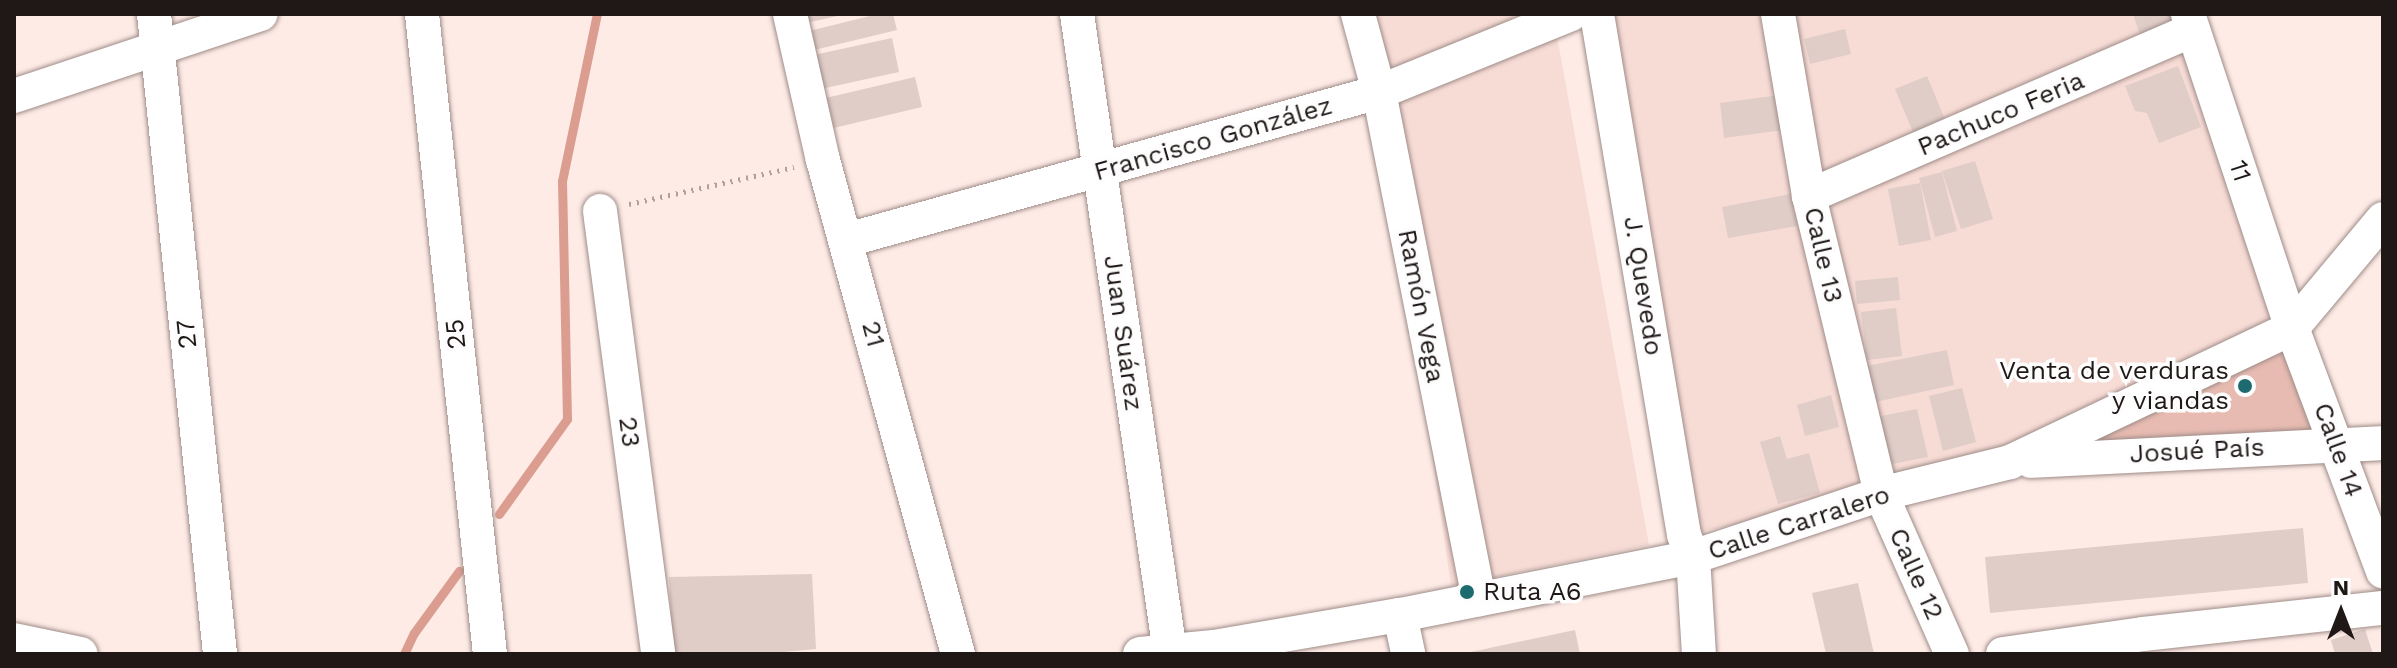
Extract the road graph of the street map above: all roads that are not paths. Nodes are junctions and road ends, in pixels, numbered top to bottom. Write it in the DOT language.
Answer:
graph roads {
  1 [pos="154,14"];
  2 [pos="261,14"];
  3 [pos="422,14"];
  4 [pos="790,14"];
  5 [pos="1077,14"];
  6 [pos="1358,14"];
  7 [pos="1571,14"];
  8 [pos="1597,14"];
  9 [pos="1778,14"];
  10 [pos="2190,22"];
  11 [pos="157,50"];
  12 [pos="1379,92"];
  13 [pos="14,96"];
  14 [pos="1098,171"];
  15 [pos="1809,196"];
  16 [pos="600,211"];
  17 [pos="2383,219"];
  18 [pos="847,240"];
  19 [pos="2292,328"];
  20 [pos="2337,443"];
  21 [pos="2383,443"];
  22 [pos="2010,462"];
  23 [pos="1881,494"];
  24 [pos="1693,557"];
  25 [pos="2383,572"];
  26 [pos="1479,599"];
  27 [pos="2383,608"];
  28 [pos="1400,615"];
  29 [pos="14,640"];
  30 [pos="1214,651"];
  31 [pos="1155,653"];
  32 [pos="81,654"];
  33 [pos="220,654"];
  34 [pos="490,654"];
  35 [pos="658,654"];
  36 [pos="958,654"];
  37 [pos="1408,654"];
  38 [pos="1699,654"];
  39 [pos="1952,654"];
  40 [pos="2003,654"];
  1 -- 11 [label="street, 27"];
  2 -- 11 [label="street"];
  3 -- 34 [label="street, 25"];
  4 -- 18 [label="street, 21"];
  5 -- 14 [label="street, Juan Suárez"];
  6 -- 12 [label="street, Ramón Vega"];
  7 -- 12 [label="street, Francisco González"];
  8 -- 24 [label="street, J. Quevedo"];
  9 -- 15 [label="street, Calle 13"];
  10 -- 15 [label="street, Pachuco Feria"];
  10 -- 19 [label="street, 11"];
  11 -- 13 [label="street"];
  11 -- 33 [label="street, 27"];
  12 -- 14 [label="street, Francisco González"];
  12 -- 26 [label="street, Ramón Vega"];
  14 -- 18 [label="street, Francisco González"];
  14 -- 31 [label="street, Juan Suárez"];
  15 -- 23 [label="street, Calle 13"];
  16 -- 35 [label="street, 23"];
  17 -- 19 [label="street, Calle Carralero"];
  18 -- 36 [label="street, 21"];
  19 -- 20 [label="street, Calle 14"];
  19 -- 22 [label="street, Calle Carralero"];
  20 -- 21 [label="street, Josué País"];
  20 -- 22 [label="street, Josué País"];
  20 -- 25 [label="street, Calle 14"];
  22 -- 23 [label="street, Calle Carralero"];
  23 -- 24 [label="street, Calle Carralero"];
  23 -- 39 [label="street, Calle 12"];
  24 -- 26 [label="street, Calle Carralero"];
  24 -- 38 [label="street, J. Quevedo"];
  26 -- 28 [label="street, Calle Carralero"];
  27 -- 40 [label="street"];
  28 -- 30 [label="street, Calle Carralero"];
  28 -- 37 [label="street"];
  29 -- 32 [label="street"];
  30 -- 31 [label="street, Calle Carralero"];
}
